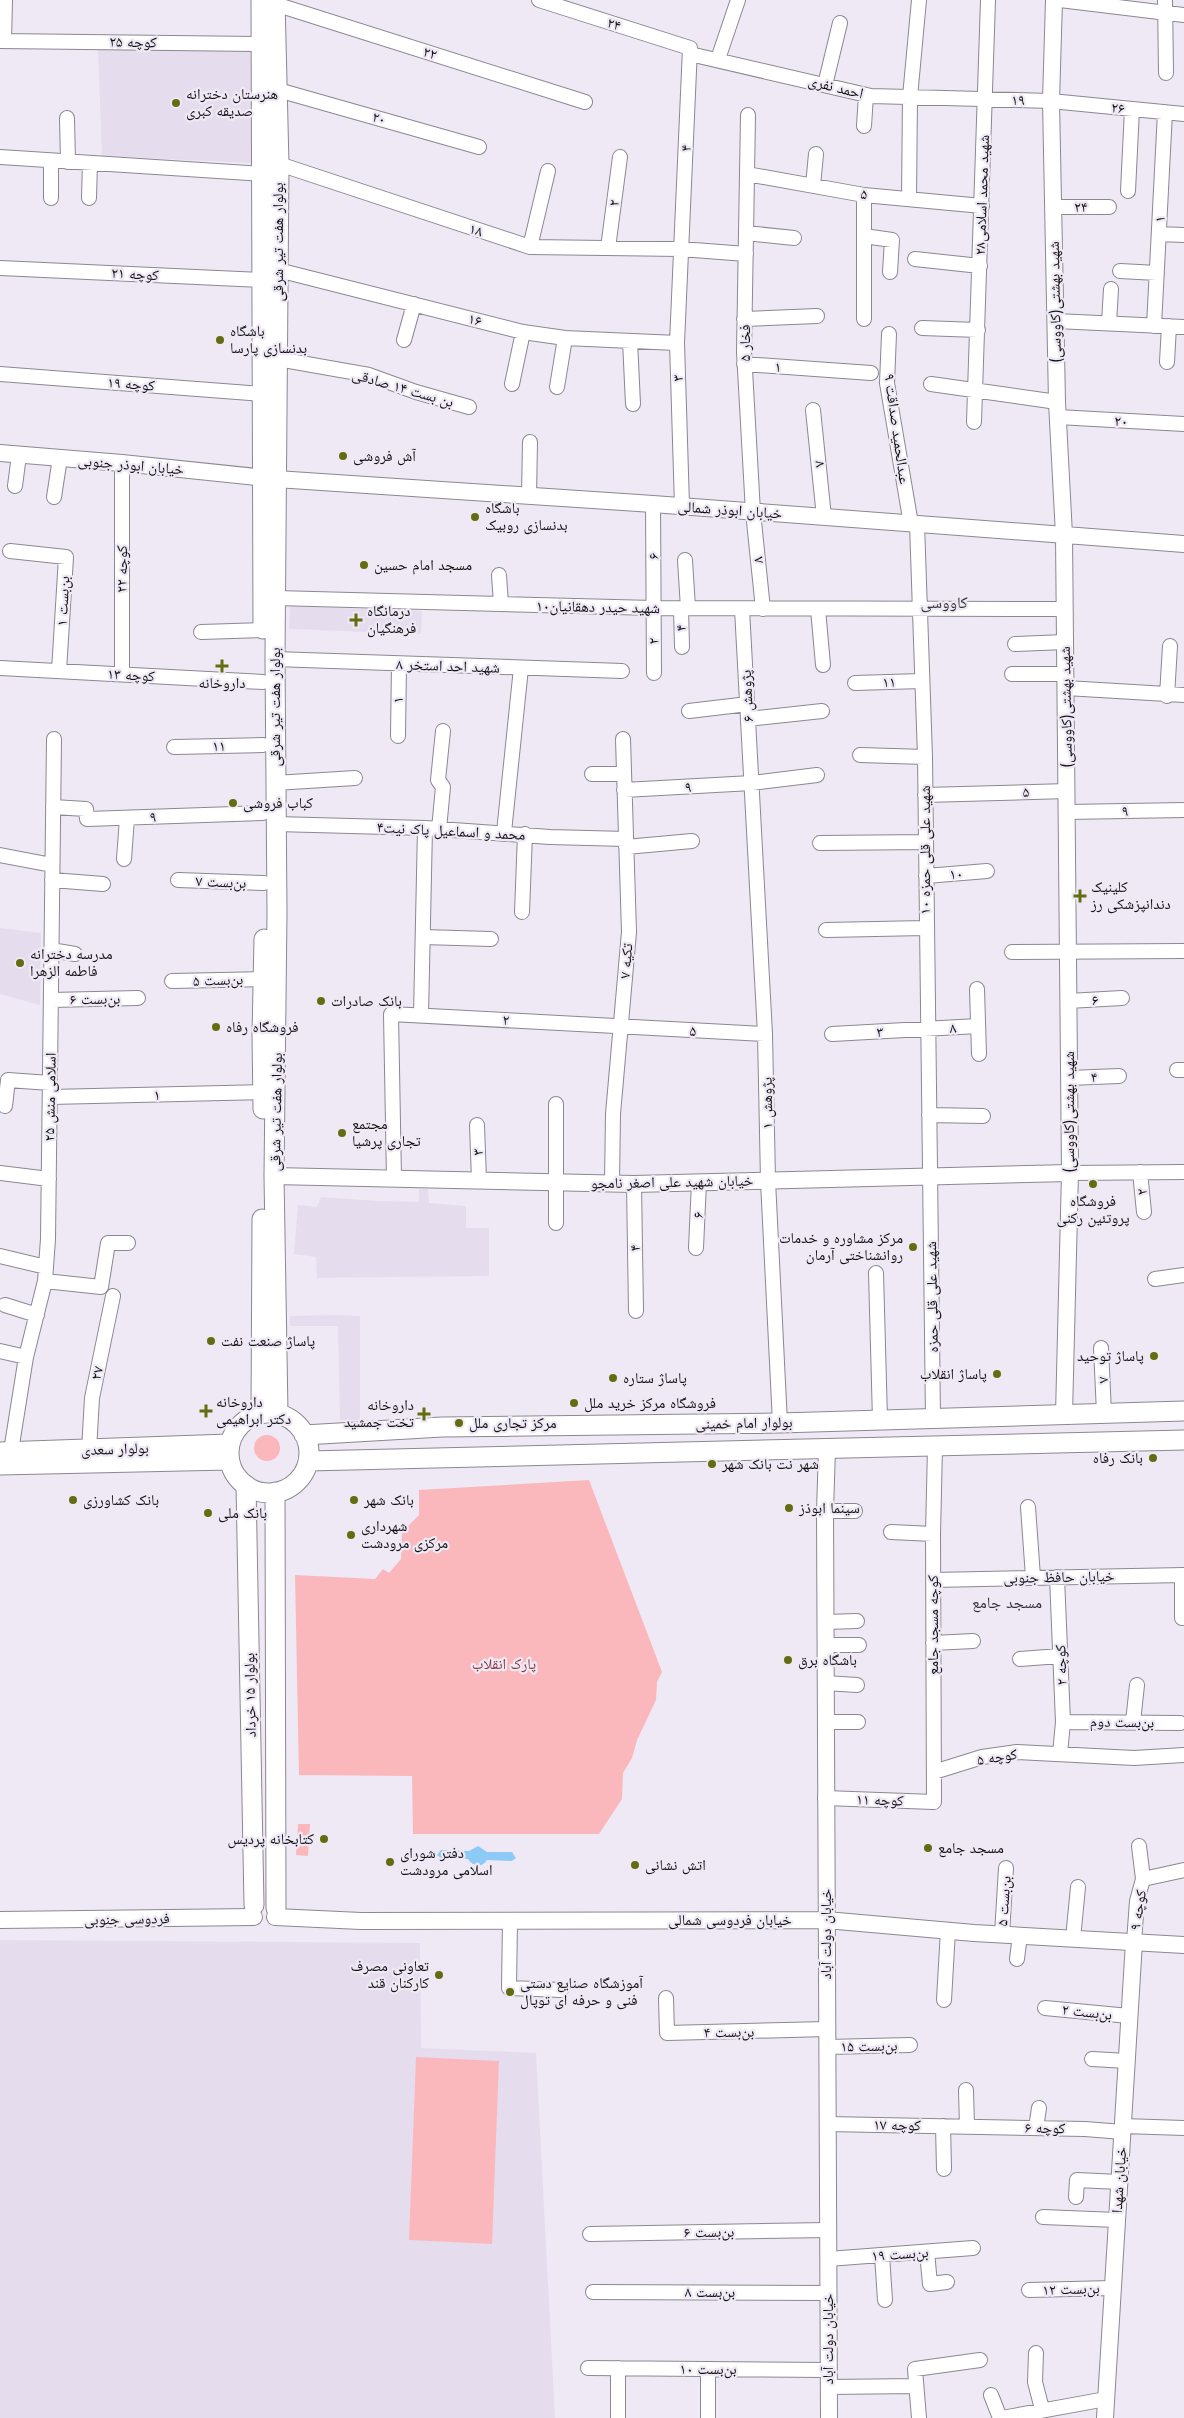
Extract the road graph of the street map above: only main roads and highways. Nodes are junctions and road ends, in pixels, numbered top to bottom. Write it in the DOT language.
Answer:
graph roads {
  1 [pos="270,1"];
  2 [pos="270,129"];
  3 [pos="270,275"];
  4 [pos="269,479"];
  5 [pos="270,819"];
  6 [pos="270,912"];
  7 [pos="1184,1411"];
  8 [pos="269,1413"];
  9 [pos="304,1435"];
  10 [pos="1184,1440"];
  11 [pos="230,1452"];
  12 [pos="4,1456"];
  13 [pos="308,1461"];
  14 [pos="246,1485"];
  15 [pos="276,1492"];
  16 [pos="254,1911"];
  17 [pos="275,1912"];
  1 -- 2 [label="main road, بولوار هفت تیر شرقی"];
  1 -- 2 [label="main road, بولوار هفت تیر شرقی"];
  2 -- 3 [label="main road, بولوار هفت تیر شرقی"];
  2 -- 3 [label="main road, بولوار هفت تیر شرقی"];
  3 -- 4 [label="main road, بولوار هفت تیر شرقی"];
  3 -- 4 [label="main road, بولوار هفت تیر شرقی"];
  4 -- 5 [label="main road, بولوار هفت تیر شرقی"];
  4 -- 5 [label="main road, بولوار هفت تیر شرقی"];
  5 -- 6 [label="main road, بولوار هفت تیر شرقی"];
  5 -- 6 [label="main road, بولوار هفت تیر شرقی"];
  6 -- 8 [label="main road, بولوار هفت تیر شرقی"];
  6 -- 8 [label="main road, بولوار هفت تیر شرقی"];
  7 -- 9 [label="main road, بولوار امام خمینی"];
  8 -- 9 [label="main road"];
  8 -- 11 [label="main road"];
  9 -- 13 [label="main road"];
  10 -- 13 [label="main road, بولوار امام خمینی"];
  11 -- 12 [label="main road, بولوار سعدی"];
  11 -- 12 [label="main road, بولوار سعدی"];
  11 -- 14 [label="main road"];
  13 -- 15 [label="main road"];
  14 -- 15 [label="main road"];
  14 -- 16 [label="main road, بولوار ۱۵ خرداد"];
  15 -- 17 [label="main road, بولوار ۱۵ خرداد"];
}
